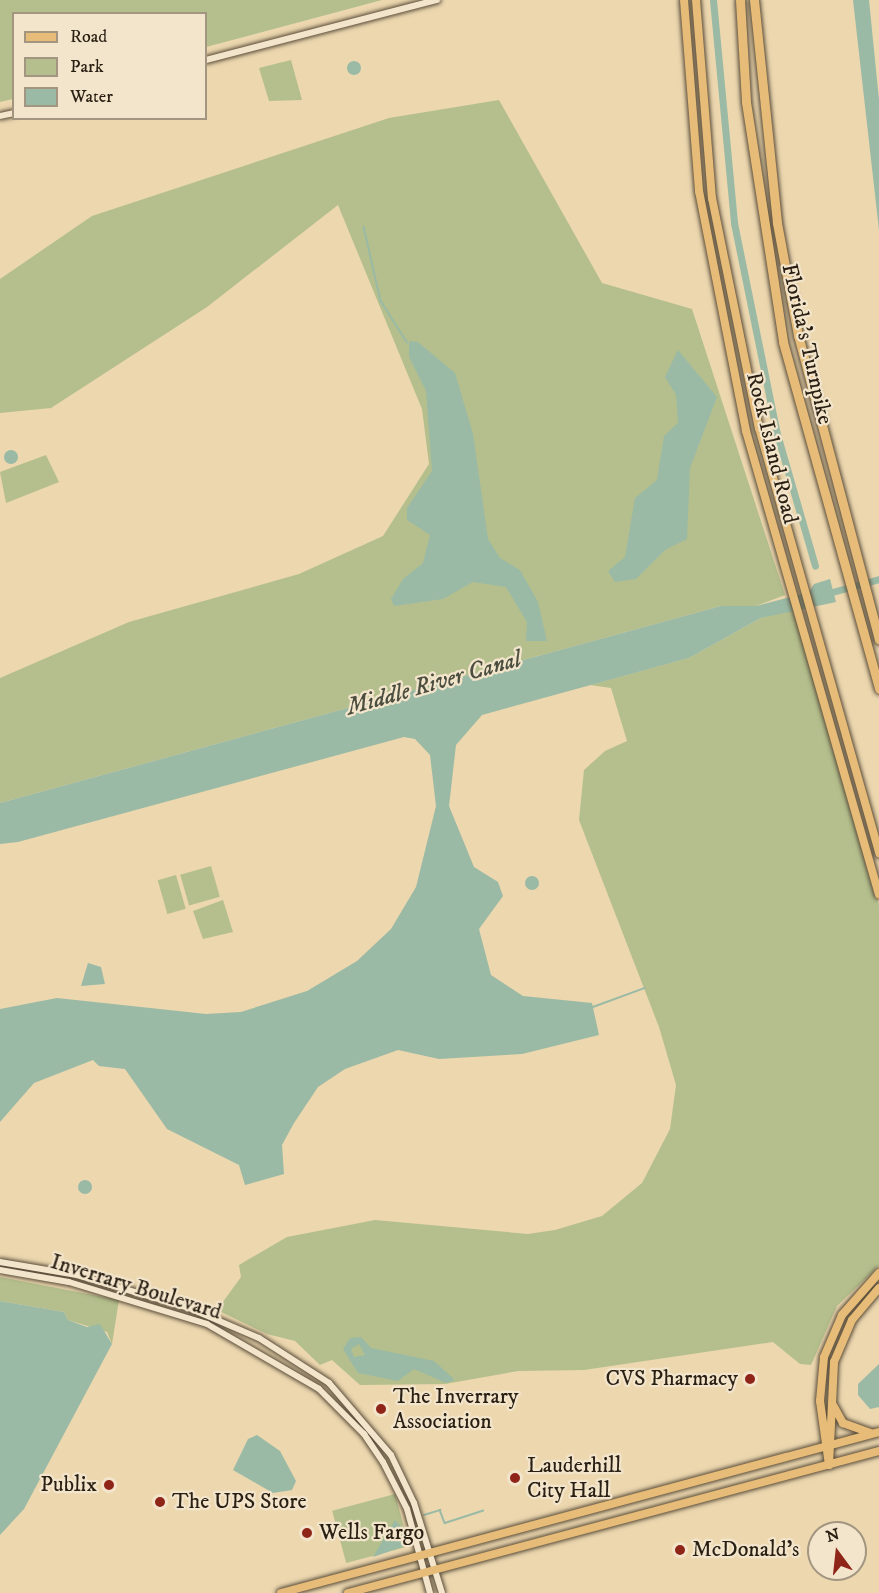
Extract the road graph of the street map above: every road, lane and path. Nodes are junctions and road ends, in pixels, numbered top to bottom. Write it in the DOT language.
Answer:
graph roads {
  1 [pos="437,0"];
  2 [pos="684,0"];
  3 [pos="696,0"];
  4 [pos="740,0"];
  5 [pos="754,0"];
  6 [pos="207,60"];
  7 [pos="879,639"];
  8 [pos="879,689"];
  9 [pos="879,854"];
  10 [pos="879,894"];
  11 [pos="0,1262"];
  12 [pos="0,1270"];
  13 [pos="879,1273"];
  14 [pos="879,1287"];
  15 [pos="831,1399"];
  16 [pos="875,1432"];
  17 [pos="364,1434"];
  18 [pos="380,1441"];
  19 [pos="833,1443"];
  20 [pos="823,1446"];
  21 [pos="879,1451"];
  22 [pos="829,1465"];
  23 [pos="430,1552"];
  24 [pos="420,1555"];
  25 [pos="435,1569"];
  26 [pos="425,1572"];
  27 [pos="281,1593"];
  28 [pos="348,1593"];
  29 [pos="430,1593"];
  30 [pos="442,1593"];
  1 -- 6 [label="street"];
  2 -- 10 [label="main road, Rock Island Road"];
  3 -- 9 [label="main road, Rock Island Road"];
  4 -- 8 [label="highway, Florida's Turnpike"];
  5 -- 7 [label="highway, Florida's Turnpike"];
  11 -- 18 [label="street, Inverrary Boulevard"];
  12 -- 17 [label="street, Inverrary Boulevard"];
  13 -- 20 [label="main road"];
  14 -- 15 [label="main road"];
  15 -- 16 [label="main road"];
  15 -- 19 [label="main road"];
  16 -- 19 [label="main road"];
  17 -- 18 [label="street"];
  17 -- 24 [label="street, Inverrary Boulevard"];
  18 -- 23 [label="street, Inverrary Boulevard"];
  19 -- 20 [label="main road"];
  19 -- 22 [label="main road"];
  20 -- 22 [label="main road"];
  20 -- 23 [label="main road"];
  21 -- 22 [label="main road"];
  22 -- 25 [label="main road"];
  23 -- 24 [label="main road"];
  23 -- 25 [label="street, Inverrary Boulevard"];
  24 -- 26 [label="street, Inverrary Boulevard"];
  24 -- 27 [label="main road"];
  25 -- 26 [label="main road"];
  25 -- 30 [label="street, Inverrary Boulevard"];
  26 -- 28 [label="main road"];
  26 -- 29 [label="street, Inverrary Boulevard"];
}
